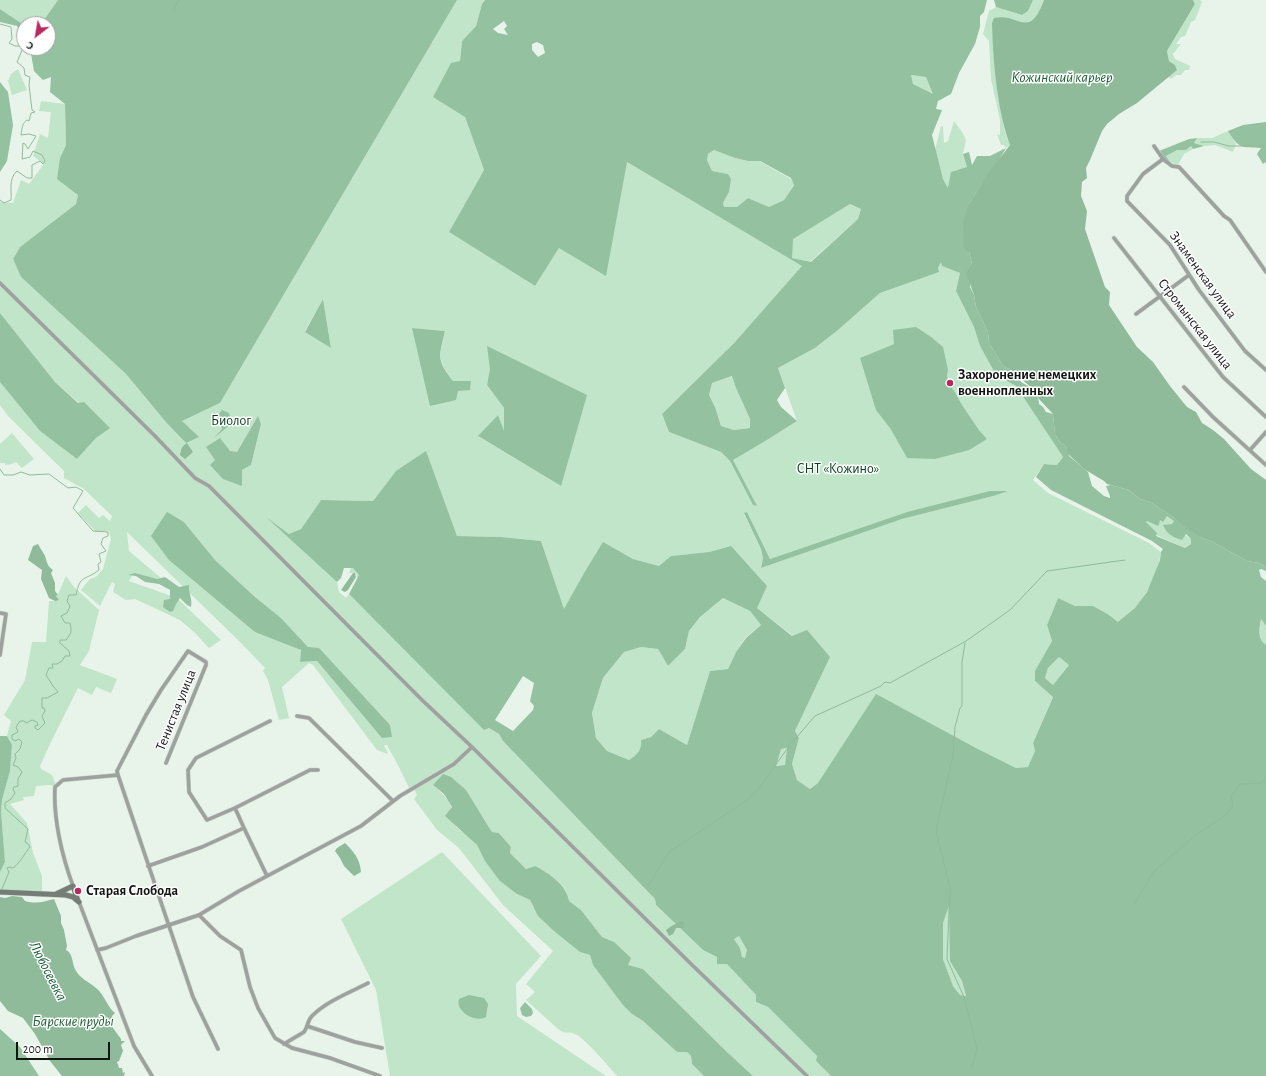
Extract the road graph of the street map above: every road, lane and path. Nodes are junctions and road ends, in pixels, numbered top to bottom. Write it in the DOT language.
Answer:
graph roads {
  1 [pos="1154,146"];
  2 [pos="1163,159"];
  3 [pos="1114,238"];
  4 [pos="1266,272"];
  5 [pos="1189,275"];
  6 [pos="0,283"];
  7 [pos="1160,296"];
  8 [pos="1136,314"];
  9 [pos="1266,370"];
  10 [pos="1184,387"];
  11 [pos="1266,417"];
  12 [pos="1266,432"];
  13 [pos="1250,450"];
  14 [pos="1266,465"];
  15 [pos="0,613"];
  16 [pos="0,655"];
  17 [pos="297,716"];
  18 [pos="270,721"];
  19 [pos="472,747"];
  20 [pos="166,763"];
  21 [pos="318,770"];
  22 [pos="118,775"];
  23 [pos="393,801"];
  24 [pos="235,808"];
  25 [pos="244,828"];
  26 [pos="148,866"];
  27 [pos="267,876"];
  28 [pos="72,886"];
  29 [pos="0,892"];
  30 [pos="56,894"];
  31 [pos="74,895"];
  32 [pos="78,902"];
  33 [pos="199,915"];
  34 [pos="168,925"];
  35 [pos="97,950"];
  36 [pos="368,983"];
  37 [pos="307,1026"];
  38 [pos="284,1044"];
  39 [pos="382,1048"];
  40 [pos="218,1049"];
  41 [pos="152,1076"];
  42 [pos="380,1076"];
  43 [pos="807,1076"];
  1 -- 2 [label="street"];
  2 -- 4 [label="street"];
  2 -- 5 [label="street, Знаменская улица"];
  3 -- 7 [label="street, Стромынская улица"];
  5 -- 7 [label="street"];
  5 -- 9 [label="street, Знаменская улица"];
  6 -- 19 [label="street"];
  7 -- 8 [label="street"];
  7 -- 11 [label="street, Стромынская улица"];
  10 -- 13 [label="street"];
  12 -- 13 [label="street"];
  13 -- 14 [label="street"];
  15 -- 16 [label="street"];
  17 -- 23 [label="street"];
  18 -- 24 [label="street"];
  19 -- 23 [label="street"];
  19 -- 43 [label="street"];
  20 -- 22 [label="street, Тенистая улица"];
  21 -- 24 [label="street"];
  22 -- 26 [label="street"];
  22 -- 28 [label="street"];
  23 -- 27 [label="street"];
  24 -- 25 [label="street"];
  25 -- 26 [label="street"];
  25 -- 27 [label="street"];
  26 -- 34 [label="street"];
  27 -- 33 [label="street"];
  28 -- 30 [label="street"];
  28 -- 31 [label="street"];
  29 -- 30 [label="street"];
  30 -- 31 [label="street"];
  31 -- 32 [label="street"];
  32 -- 35 [label="street"];
  33 -- 34 [label="street"];
  33 -- 38 [label="street"];
  34 -- 35 [label="street"];
  34 -- 40 [label="street"];
  35 -- 41 [label="street"];
  36 -- 37 [label="street"];
  37 -- 38 [label="street"];
  37 -- 39 [label="street"];
  38 -- 42 [label="street"];
}
